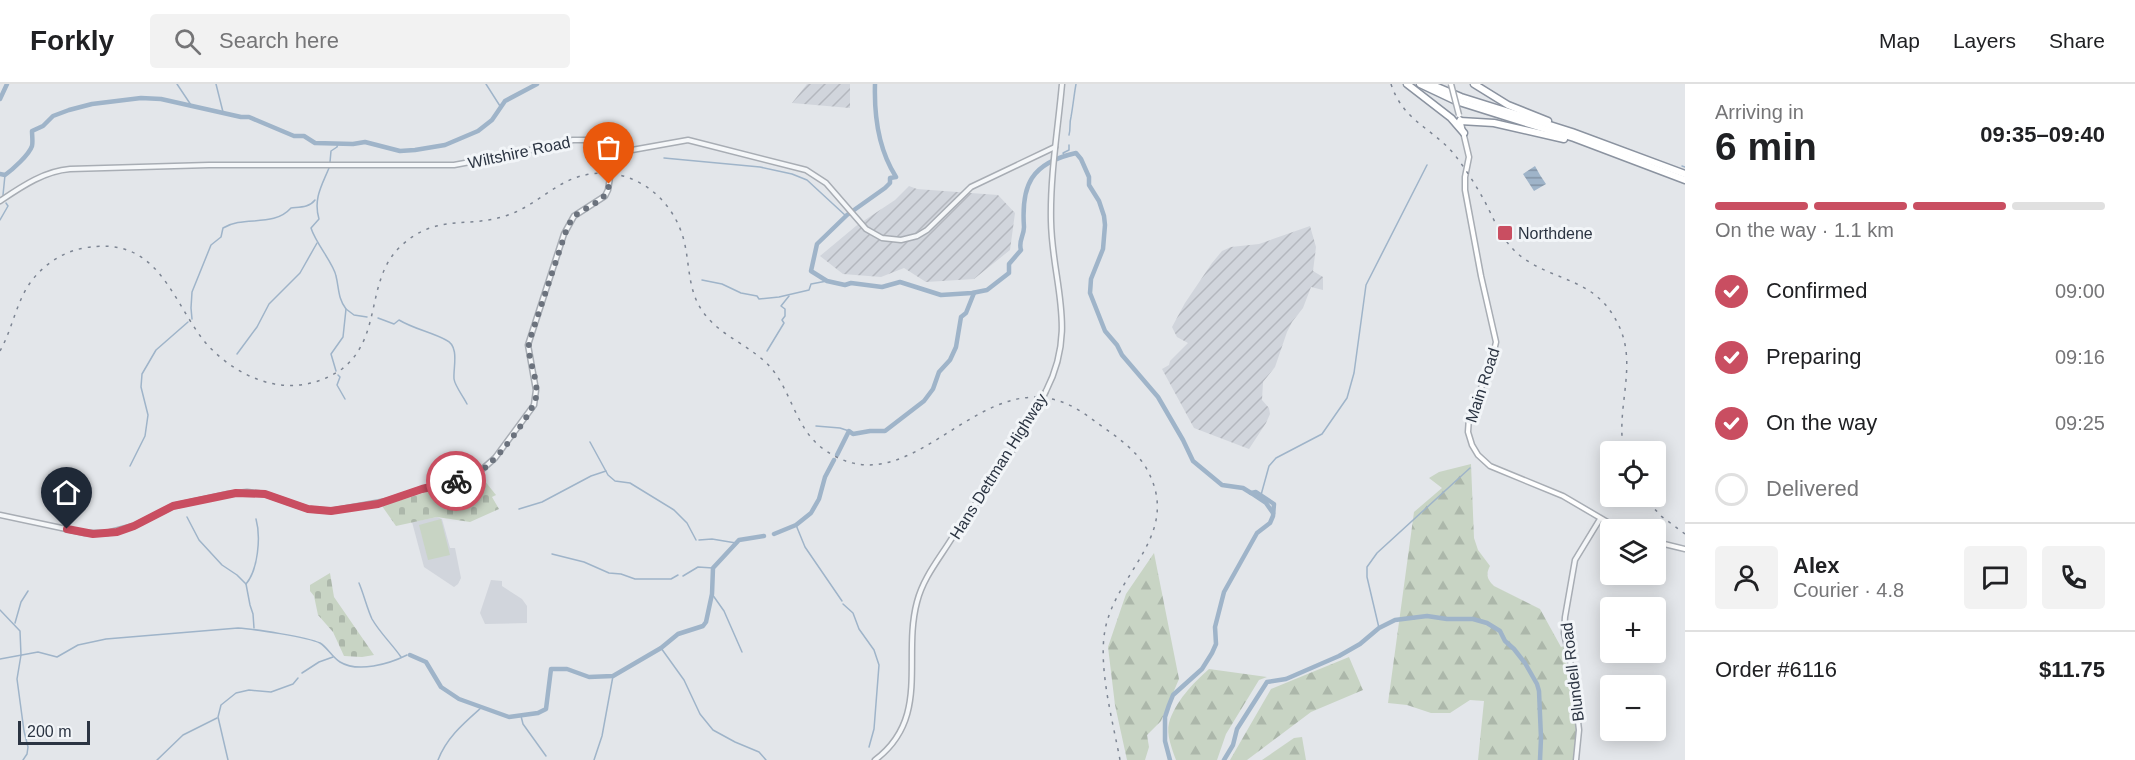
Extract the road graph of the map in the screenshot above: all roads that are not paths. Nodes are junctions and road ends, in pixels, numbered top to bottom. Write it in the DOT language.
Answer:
graph roads {
  1 [pos="1062,84"];
  2 [pos="1407,84"];
  3 [pos="1420,84"];
  4 [pos="1430,84"];
  5 [pos="1451,84"];
  6 [pos="1474,84"];
  7 [pos="1451,118"];
  8 [pos="1461,119"];
  9 [pos="1463,131"];
  10 [pos="1582,142"];
  11 [pos="1055,147"];
  12 [pos="1612,147"];
  13 [pos="622,149"];
  14 [pos="1685,174"];
  15 [pos="1685,180"];
  16 [pos="0,201"];
  17 [pos="0,515"];
  18 [pos="1600,519"];
  19 [pos="1666,544"];
  20 [pos="1685,549"];
  21 [pos="876,760"];
  22 [pos="1576,760"];
  1 -- 11 [label="street, Hans Dettman Highway"];
  2 -- 7 [label="highway"];
  3 -- 10 [label="highway"];
  4 -- 12 [label="highway"];
  5 -- 8 [label="main road, bridge"];
  6 -- 12 [label="highway"];
  7 -- 8 [label="highway"];
  7 -- 9 [label="highway"];
  8 -- 9 [label="highway"];
  8 -- 10 [label="highway"];
  9 -- 18 [label="main road, Main Road"];
  10 -- 15 [label="highway"];
  11 -- 13 [label="street, Wiltshire Road"];
  11 -- 21 [label="street, Hans Dettman Highway, bridge"];
  12 -- 14 [label="highway"];
  13 -- 16 [label="street, Wiltshire Road"];
  13 -- 17 [label="street"];
  18 -- 22 [label="street, Blundell Road"];
  19 -- 20 [label="main road"];
}
